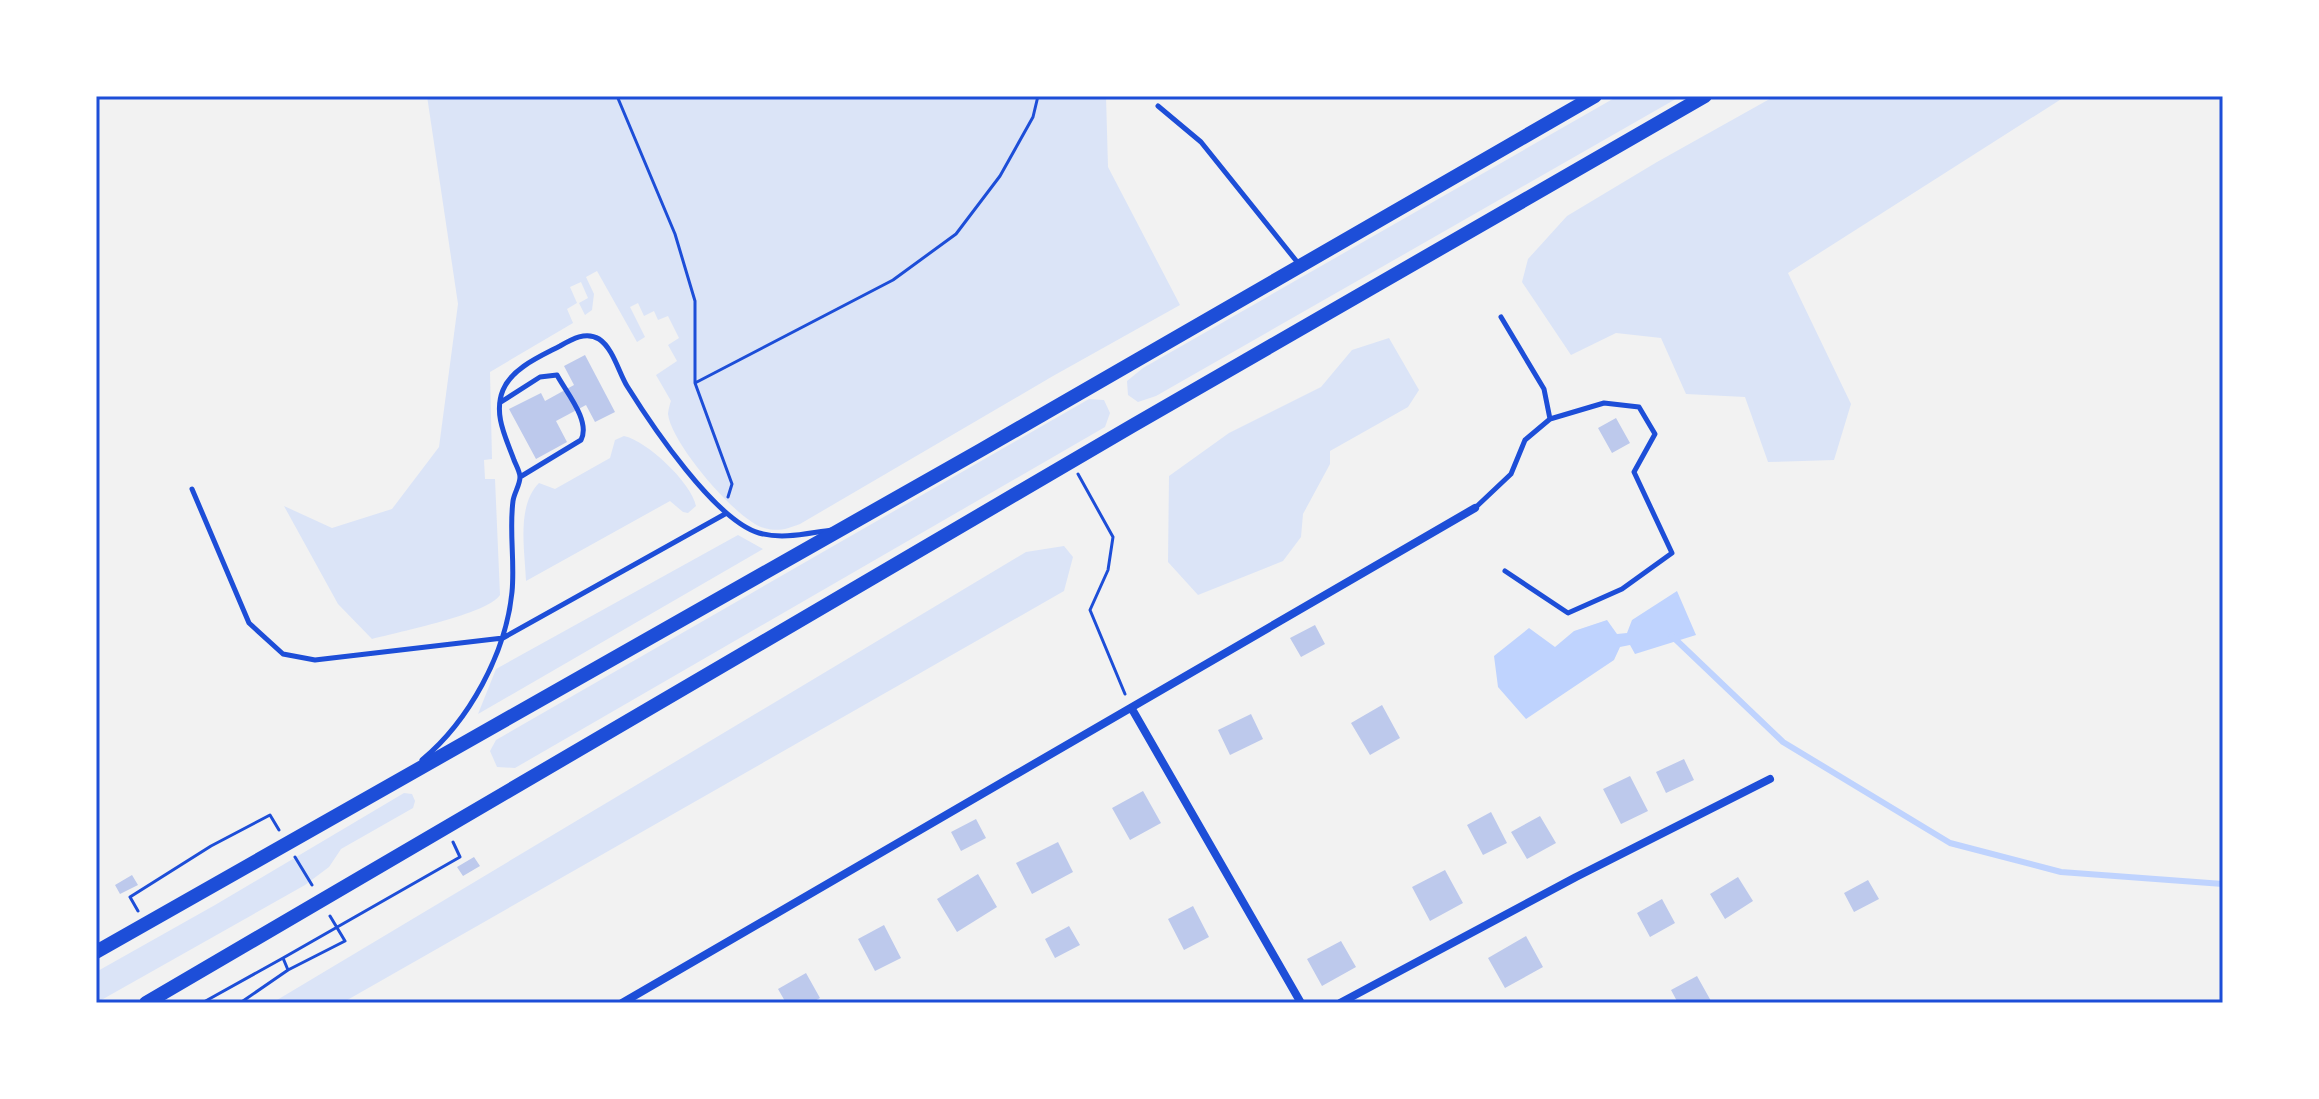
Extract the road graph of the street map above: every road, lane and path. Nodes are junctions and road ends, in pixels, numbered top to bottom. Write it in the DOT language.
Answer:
graph roads {
  1 [pos="617,96"];
  2 [pos="1038,96"];
  3 [pos="1595,96"];
  4 [pos="1705,96"];
  5 [pos="1158,106"];
  6 [pos="1300,265"];
  7 [pos="1501,317"];
  8 [pos="695,383"];
  9 [pos="501,402"];
  10 [pos="1550,419"];
  11 [pos="1072,461"];
  12 [pos="520,477"];
  13 [pos="192,489"];
  14 [pos="1475,508"];
  15 [pos="725,514"];
  16 [pos="840,528"];
  17 [pos="1505,571"];
  18 [pos="503,638"];
  19 [pos="1132,709"];
  20 [pos="402,777"];
  21 [pos="1770,779"];
  22 [pos="446,827"];
  23 [pos="285,840"];
  24 [pos="293,853"];
  25 [pos="315,891"];
  26 [pos="330,916"];
  27 [pos="144,924"];
  28 [pos="96,952"];
  29 [pos="283,958"];
  30 [pos="288,970"];
  31 [pos="146,1003"];
  32 [pos="202,1003"];
  33 [pos="240,1003"];
  34 [pos="622,1003"];
  35 [pos="1301,1003"];
  36 [pos="1340,1003"];
  1 -- 8 [label="path"];
  2 -- 8 [label="path"];
  3 -- 6 [label="main road"];
  4 -- 11 [label="main road"];
  5 -- 6 [label="lane"];
  6 -- 16 [label="main road"];
  7 -- 10 [label="lane"];
  8 -- 15 [label="path"];
  9 -- 12 [label="lane"];
  9 -- 12 [label="lane"];
  9 -- 15 [label="lane"];
  10 -- 14 [label="lane"];
  10 -- 17 [label="lane"];
  11 -- 19 [label="path"];
  11 -- 22 [label="main road"];
  12 -- 18 [label="lane"];
  13 -- 18 [label="lane"];
  14 -- 19 [label="street"];
  15 -- 16 [label="lane"];
  15 -- 18 [label="lane"];
  16 -- 20 [label="main road"];
  18 -- 20 [label="lane"];
  19 -- 34 [label="street"];
  19 -- 35 [label="street"];
  20 -- 27 [label="main road"];
  21 -- 36 [label="street"];
  22 -- 29 [label="path"];
  22 -- 31 [label="main road"];
  23 -- 27 [label="path"];
  24 -- 25 [label="path"];
  26 -- 30 [label="path"];
  27 -- 28 [label="main road"];
  29 -- 30 [label="path"];
  29 -- 32 [label="path"];
  30 -- 33 [label="path"];
}
